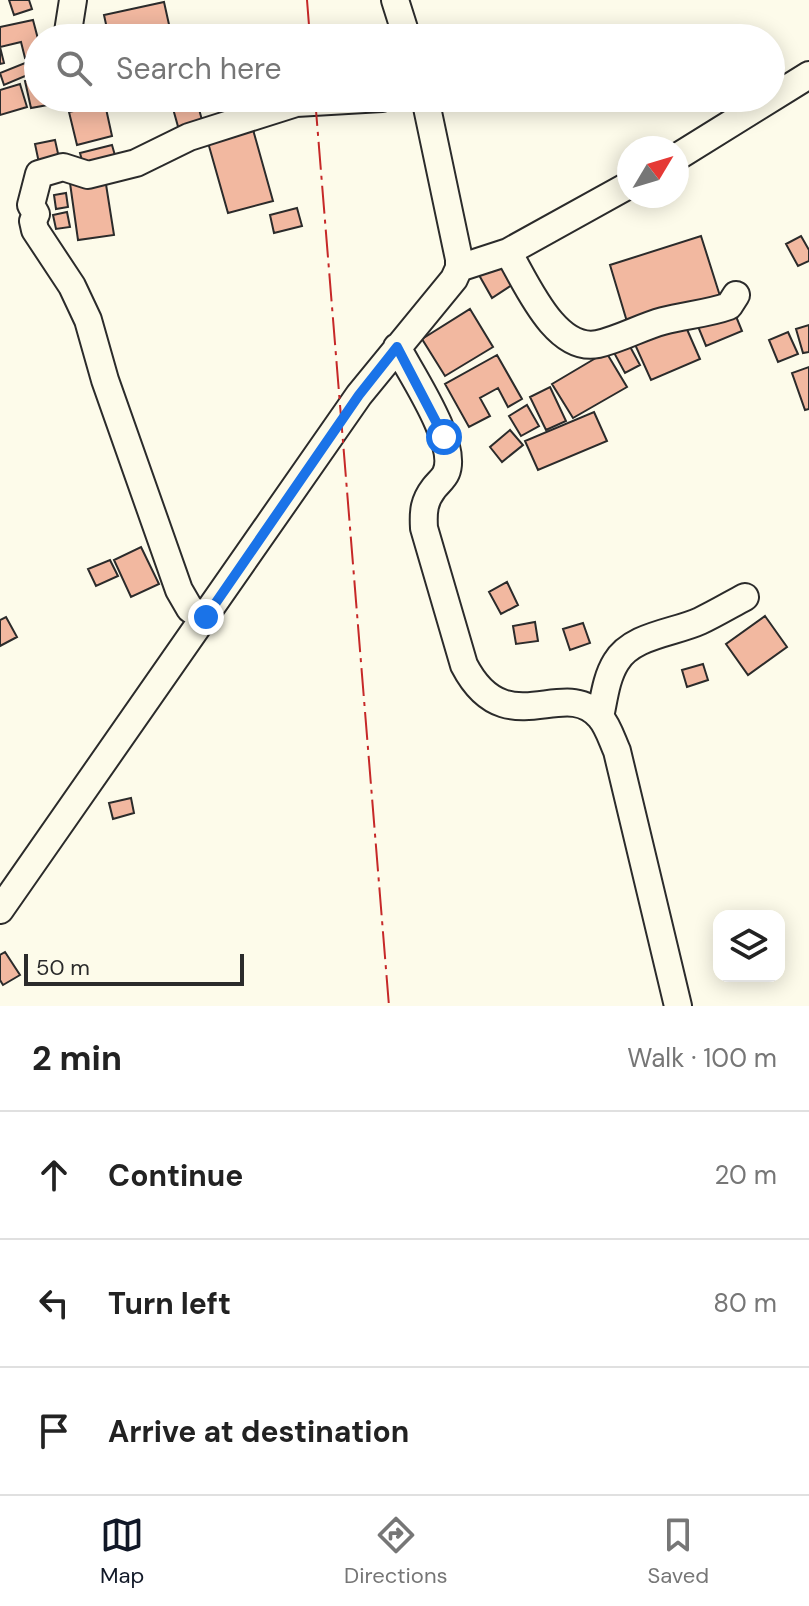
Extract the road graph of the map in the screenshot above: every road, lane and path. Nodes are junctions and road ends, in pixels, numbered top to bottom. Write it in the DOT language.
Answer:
graph roads {
  1 [pos="73,0"];
  2 [pos="395,0"];
  3 [pos="69,24"];
  4 [pos="403,24"];
  5 [pos="809,75"];
  6 [pos="785,90"];
  7 [pos="268,112"];
  8 [pos="428,112"];
  9 [pos="749,112"];
  10 [pos="689,150"];
  11 [pos="617,192"];
  12 [pos="508,252"];
  13 [pos="459,268"];
  14 [pos="736,295"];
  15 [pos="397,347"];
  16 [pos="745,597"];
  17 [pos="206,617"];
  18 [pos="600,717"];
  19 [pos="0,910"];
  20 [pos="678,1006"];
  1 -- 3 [label="street"];
  2 -- 4 [label="street"];
  5 -- 6 [label="street"];
  7 -- 17 [label="street"];
  8 -- 13 [label="street"];
  9 -- 10 [label="street"];
  11 -- 12 [label="street"];
  12 -- 13 [label="street"];
  12 -- 14 [label="street"];
  13 -- 15 [label="street"];
  15 -- 17 [label="street"];
  15 -- 18 [label="street"];
  16 -- 18 [label="street"];
  17 -- 19 [label="street"];
  18 -- 20 [label="street"];
}
